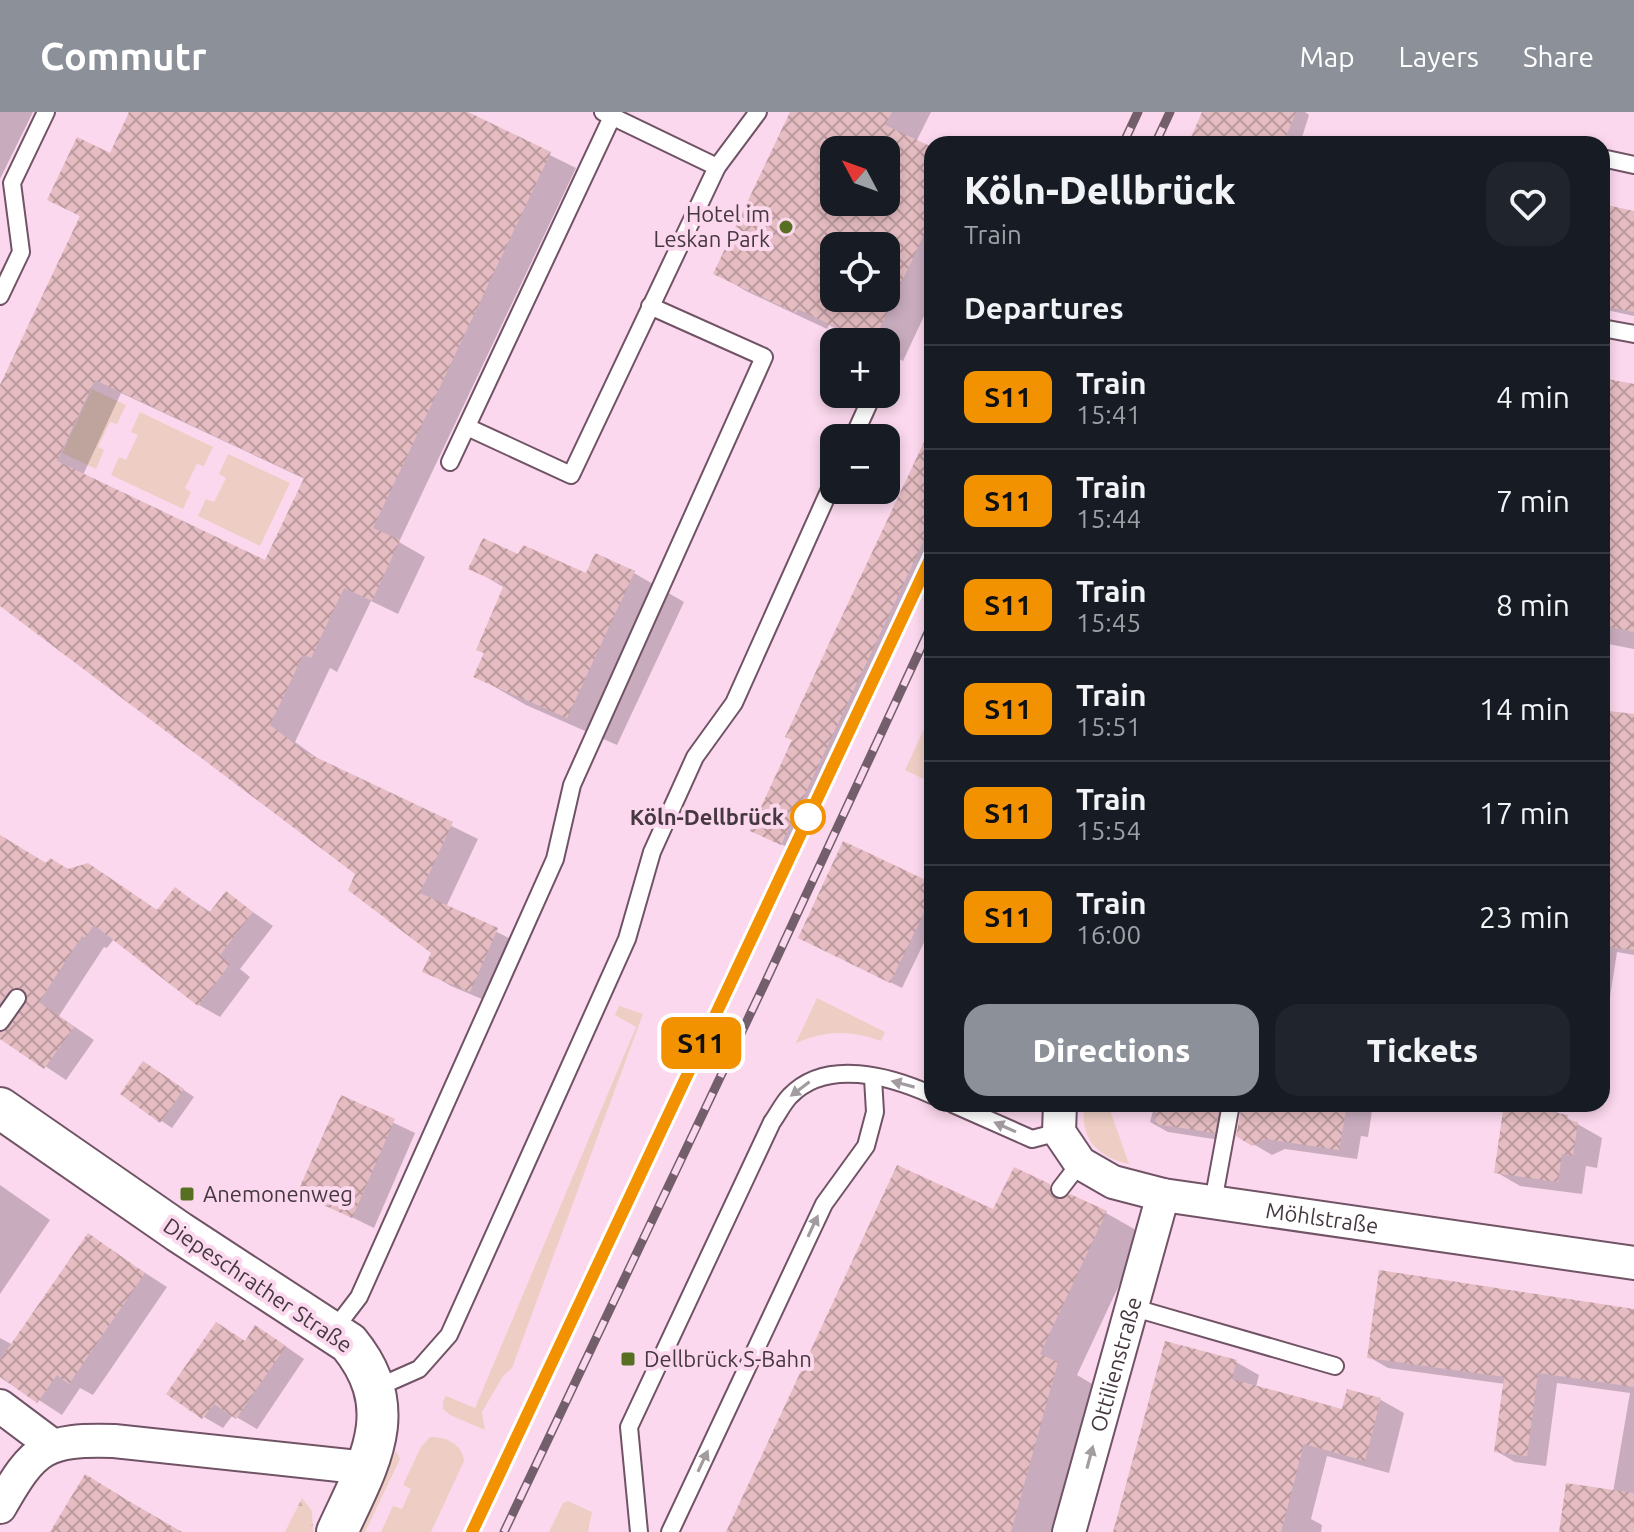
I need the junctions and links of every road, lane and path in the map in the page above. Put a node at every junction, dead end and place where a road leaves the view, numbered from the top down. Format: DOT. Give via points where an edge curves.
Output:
graph roads {
  1 [pos="46,112"];
  2 [pos="758,112"];
  3 [pos="607,114"];
  4 [pos="1610,160"];
  5 [pos="1634,165"];
  6 [pos="717,167"];
  7 [pos="0,296"];
  8 [pos="650,306"];
  9 [pos="1610,330"];
  10 [pos="1634,334"];
  11 [pos="467,427"];
  12 [pos="450,462"];
  13 [pos="823,504"];
  14 [pos="17,998"];
  15 [pos="0,1022"];
  16 [pos="873,1078"];
  17 [pos="924,1091"];
  18 [pos="0,1108"];
  19 [pos="971,1112"];
  20 [pos="1230,1112"];
  21 [pos="1059,1118"];
  22 [pos="1080,1163"];
  23 [pos="1060,1189"];
  24 [pos="1163,1195"];
  25 [pos="1213,1202"];
  26 [pos="1634,1263"];
  27 [pos="1131,1307"];
  28 [pos="332,1332"];
  29 [pos="1335,1366"];
  30 [pos="376,1388"];
  31 [pos="0,1406"];
  32 [pos="52,1445"];
  33 [pos="367,1468"];
  34 [pos="0,1507"];
  35 [pos="638,1527"];
  36 [pos="337,1532"];
  37 [pos="670,1532"];
  38 [pos="1069,1532"];
  1 -- 7 [label="lane" via="12,183 21,252"];
  2 -- 6 [label="lane"];
  3 -- 6 [label="lane"];
  3 -- 11 [label="lane"];
  4 -- 5 [label="lane"];
  6 -- 8 [label="lane"];
  8 -- 11 [label="lane" via="571,475"];
  8 -- 28 [label="lane" via="764,357 572,785 555,859 359,1297"];
  9 -- 10 [label="lane"];
  11 -- 12 [label="lane"];
  13 -- 30 [label="lane" via="734,703 695,757 670,812 652,852 627,939 449,1335 419,1369"];
  14 -- 15 [label="lane"];
  17 -- 16 [label="lane, one-way"];
  16 -- 35 [label="lane, one-way" via="844,1072 815,1078 790,1096 772,1122 629,1427"];
  37 -- 16 [label="lane, one-way" via="824,1204 866,1146 875,1112"];
  18 -- 28 [label="street, Diepeschrather Straße"];
  21 -- 19 [label="lane, one-way" via="1032,1139"];
  20 -- 25 [label="lane"];
  21 -- 22 [label="street, Möhlstraße"];
  22 -- 23 [label="lane"];
  22 -- 24 [label="street, Möhlstraße" via="1113,1182"];
  24 -- 25 [label="street, Möhlstraße"];
  24 -- 27 [label="street, Ottilienstraße"];
  25 -- 26 [label="street, Möhlstraße"];
  27 -- 29 [label="lane"];
  38 -- 27 [label="street, Ottilienstraße, one-way"];
  28 -- 30 [label="street, Diepeschrather Straße" via="366,1364"];
  30 -- 33 [label="street, Diepeschrather Straße" via="379,1422"];
  31 -- 32 [label="street"];
  32 -- 33 [label="street" via="114,1441"];
  32 -- 34 [label="street" via="19,1473"];
  33 -- 36 [label="street, Diepeschrather Straße"];
}
